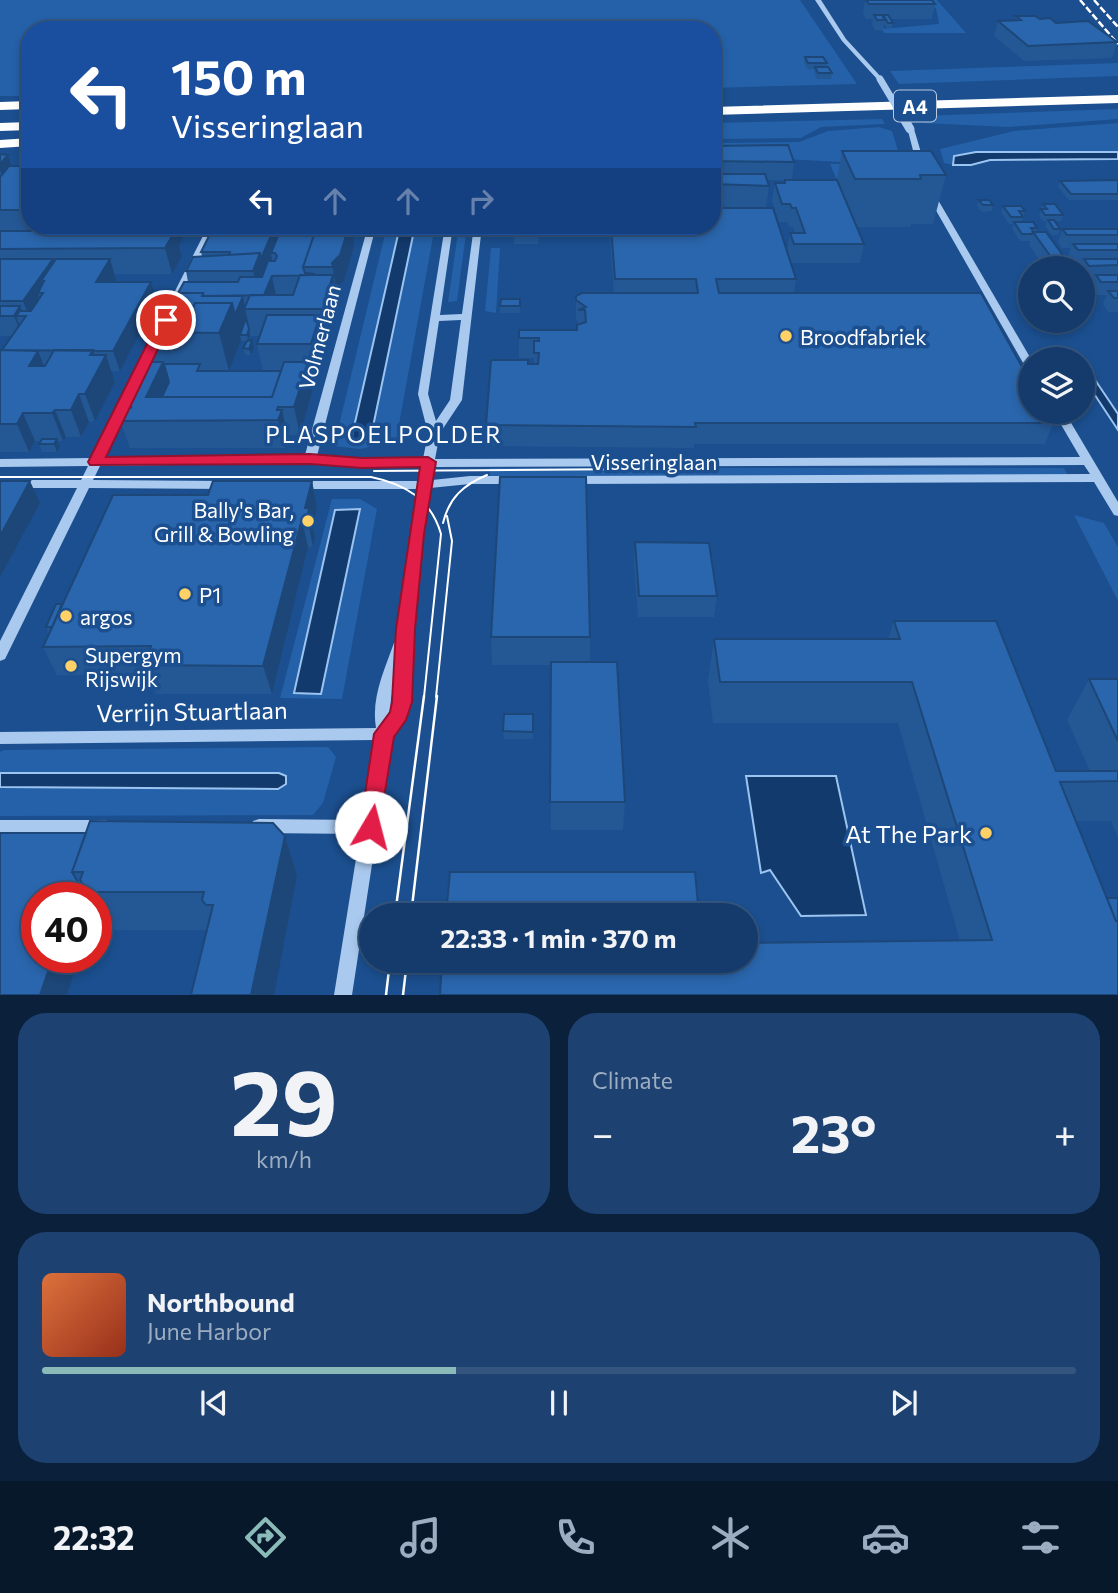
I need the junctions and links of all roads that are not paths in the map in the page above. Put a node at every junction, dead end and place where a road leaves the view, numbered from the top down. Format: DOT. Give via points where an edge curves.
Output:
graph roads {
  1 [pos="818,0"];
  2 [pos="1118,87"];
  3 [pos="721,99"];
  4 [pos="1118,99"];
  5 [pos="21,105"];
  6 [pos="0,106"];
  7 [pos="721,111"];
  8 [pos="21,114"];
  9 [pos="0,115"];
  10 [pos="21,126"];
  11 [pos="0,127"];
  12 [pos="21,143"];
  13 [pos="0,144"];
  14 [pos="923,171"];
  15 [pos="926,182"];
  16 [pos="208,235"];
  17 [pos="370,235"];
  18 [pos="448,235"];
  19 [pos="477,235"];
  20 [pos="169,313"];
  21 [pos="435,317"];
  22 [pos="467,317"];
  23 [pos="163,325"];
  24 [pos="1019,347"];
  25 [pos="1066,424"];
  26 [pos="434,433"];
  27 [pos="310,459"];
  28 [pos="1088,461"];
  29 [pos="96,462"];
  30 [pos="428,462"];
  31 [pos="0,463"];
  32 [pos="1098,478"];
  33 [pos="528,480"];
  34 [pos="555,480"];
  35 [pos="84,483"];
  36 [pos="0,484"];
  37 [pos="246,485"];
  38 [pos="286,485"];
  39 [pos="424,485"];
  40 [pos="1118,512"];
  41 [pos="0,655"];
  42 [pos="384,734"];
  43 [pos="0,738"];
  44 [pos="128,826"];
  45 [pos="0,827"];
  46 [pos="244,827"];
  47 [pos="371,827"];
  48 [pos="343,995"];
  1 -- 14 [label="street, bridge" via="844,40 880,79 910,129"];
  2 -- 3 [label="highway, A4"];
  4 -- 7 [label="highway, A4"];
  5 -- 6 [label="highway"];
  8 -- 9 [label="highway"];
  10 -- 11 [label="highway"];
  12 -- 13 [label="highway"];
  15 -- 24 [label="street"];
  16 -- 20 [label="street"];
  17 -- 27 [label="street, Volmerlaan"];
  18 -- 21 [label="street"];
  19 -- 22 [label="street"];
  21 -- 22 [label="street"];
  21 -- 26 [label="street" via="423,394"];
  22 -- 26 [label="street" via="456,400"];
  23 -- 29 [label="street"];
  25 -- 28 [label="street"];
  26 -- 30 [label="street"];
  27 -- 29 [label="street, Visseringlaan"];
  27 -- 30 [label="street, Visseringlaan"];
  28 -- 30 [label="street, Visseringlaan"];
  28 -- 32 [label="street"];
  29 -- 31 [label="street, Visseringlaan"];
  29 -- 35 [label="street"];
  30 -- 39 [label="street"];
  32 -- 34 [label="street, Visseringlaan"];
  32 -- 40 [label="street"];
  33 -- 39 [label="street"];
  35 -- 36 [label="street"];
  35 -- 37 [label="street"];
  35 -- 41 [label="street"];
  38 -- 39 [label="street"];
  39 -- 42 [label="street" via="405,629 402,702 400,714"];
  42 -- 43 [label="street, Verrijn Stuartlaan"];
  42 -- 47 [label="street"];
  44 -- 45 [label="street"];
  46 -- 47 [label="street"];
  47 -- 48 [label="street"];
}
